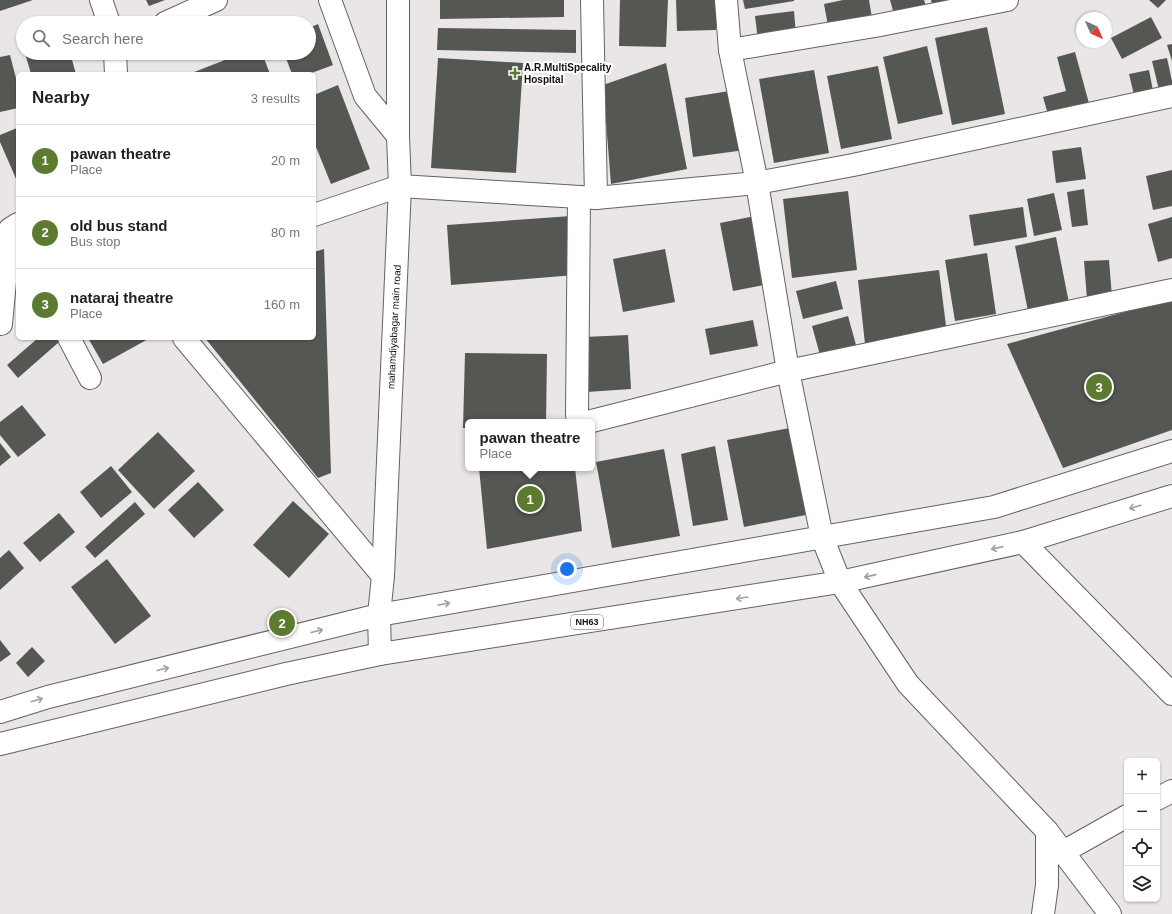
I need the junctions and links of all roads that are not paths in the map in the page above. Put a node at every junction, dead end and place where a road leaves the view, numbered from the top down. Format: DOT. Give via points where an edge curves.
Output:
graph roads {
  1 [pos="101,0"];
  2 [pos="216,0"];
  3 [pos="330,0"];
  4 [pos="398,0"];
  5 [pos="592,0"];
  6 [pos="726,0"];
  7 [pos="1006,0"];
  8 [pos="107,16"];
  9 [pos="181,16"];
  10 [pos="730,50"];
  11 [pos="115,60"];
  12 [pos="116,72"];
  13 [pos="1172,96"];
  14 [pos="398,136"];
  15 [pos="757,182"];
  16 [pos="400,186"];
  17 [pos="588,198"];
  18 [pos="316,214"];
  19 [pos="9,224"];
  20 [pos="1172,290"];
  21 [pos="6,322"];
  22 [pos="70,340"];
  23 [pos="186,340"];
  24 [pos="788,371"];
  25 [pos="90,378"];
  26 [pos="579,419"];
  27 [pos="595,420"];
  28 [pos="1172,451"];
  29 [pos="1172,496"];
  30 [pos="822,536"];
  31 [pos="1023,542"];
  32 [pos="383,576"];
  33 [pos="840,582"];
  34 [pos="379,615"];
  35 [pos="380,654"];
  36 [pos="1172,694"];
  37 [pos="0,712"];
  38 [pos="0,744"];
  39 [pos="1172,791"];
  40 [pos="1160,797"];
  41 [pos="1124,818"];
  42 [pos="1047,831"];
  43 [pos="1063,852"];
  44 [pos="1043,914"];
  45 [pos="1110,914"];
  1 -- 8 [label="main road"];
  2 -- 9 [label="main road"];
  3 -- 14 [label="main road" via="365,96"];
  4 -- 14 [label="main road, mahamdiyabagar main road"];
  5 -- 17 [label="main road"];
  6 -- 10 [label="main road"];
  7 -- 10 [label="main road" via="875,26"];
  10 -- 15 [label="main road"];
  11 -- 12 [label="main road"];
  13 -- 15 [label="main road" via="853,165"];
  14 -- 16 [label="main road, mahamdiyabagar main road"];
  15 -- 17 [label="main road"];
  15 -- 24 [label="main road"];
  16 -- 17 [label="main road"];
  16 -- 18 [label="main road"];
  16 -- 32 [label="main road, mahamdiyabagar main road"];
  17 -- 26 [label="main road" via="577,415"];
  19 -- 21 [label="main road"];
  20 -- 24 [label="main road"];
  22 -- 25 [label="main road"];
  23 -- 32 [label="main road"];
  24 -- 27 [label="main road"];
  24 -- 30 [label="main road"];
  28 -- 30 [label="main road" via="994,507"];
  29 -- 31 [label="main road, NH63, one-way"];
  30 -- 33 [label="main road"];
  34 -- 30 [label="main road, one-way"];
  31 -- 33 [label="main road, NH63, one-way"];
  31 -- 36 [label="main road"];
  32 -- 34 [label="main road, mahamdiyabagar main road"];
  33 -- 35 [label="main road, NH63, one-way"];
  33 -- 42 [label="main road" via="908,684"];
  34 -- 35 [label="main road, mahamdiyabagar main road"];
  37 -- 34 [label="main road, one-way" via="48,697"];
  35 -- 38 [label="main road, NH63" via="286,674"];
  39 -- 40 [label="main road"];
  41 -- 43 [label="main road"];
  42 -- 43 [label="main road"];
  42 -- 44 [label="main road" via="1047,885"];
  43 -- 45 [label="main road"];
}
